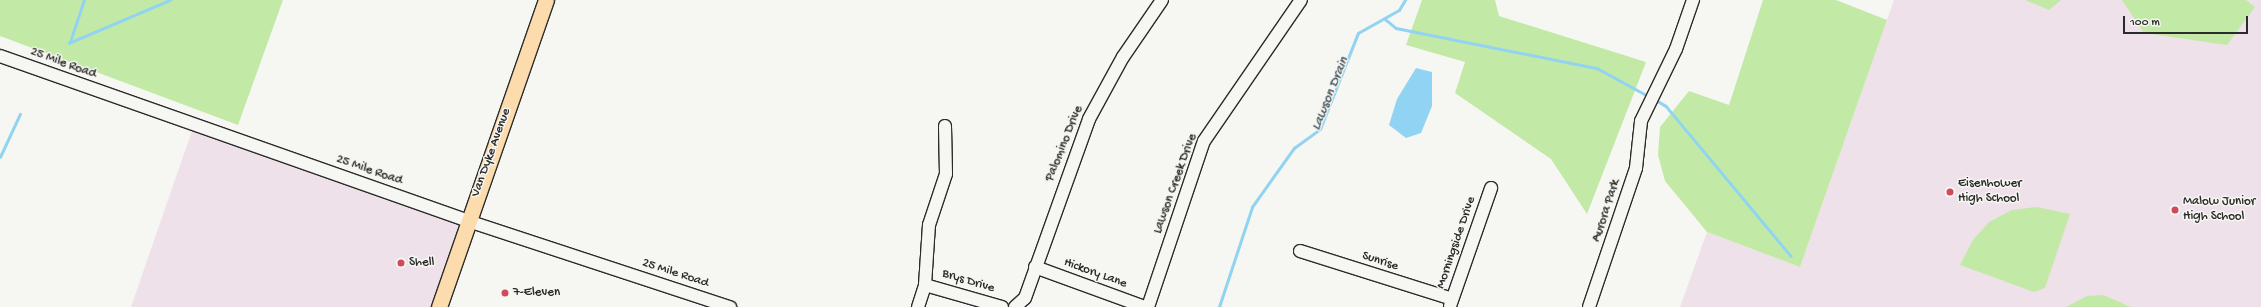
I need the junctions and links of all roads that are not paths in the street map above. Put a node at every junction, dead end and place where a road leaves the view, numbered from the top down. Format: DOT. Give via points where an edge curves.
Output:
graph roads {
  1 [pos="546,0"];
  2 [pos="1162,0"];
  3 [pos="1301,0"];
  4 [pos="1693,0"];
  5 [pos="0,56"];
  6 [pos="945,126"];
  7 [pos="1491,188"];
  8 [pos="468,221"];
  9 [pos="1300,251"];
  10 [pos="1035,267"];
  11 [pos="925,285"];
  12 [pos="1451,303"];
  13 [pos="439,307"];
  14 [pos="730,307"];
  15 [pos="918,307"];
  16 [pos="1002,307"];
  17 [pos="1015,307"];
  18 [pos="1146,307"];
  19 [pos="1589,307"];
  1 -- 8 [label="main road, Van Dyke Avenue"];
  2 -- 10 [label="street, Palomino Drive" via="1123,56 1089,119"];
  3 -- 18 [label="street, Lawson Creek Drive" via="1204,141"];
  4 -- 19 [label="street, Aurora Park" via="1676,49 1641,121 1636,168"];
  5 -- 8 [label="street, 25 Mile Road"];
  6 -- 11 [label="street" via="947,163 929,225"];
  7 -- 12 [label="street, Morningside Drive"];
  8 -- 13 [label="main road, Van Dyke Avenue"];
  8 -- 14 [label="street, 25 Mile Road"];
  9 -- 12 [label="street, Sunrise"];
  10 -- 17 [label="street, Palomino Drive" via="1024,298"];
  10 -- 18 [label="street, Hickory Lane"];
  11 -- 15 [label="street"];
  11 -- 16 [label="street, Brys Drive"];
}
